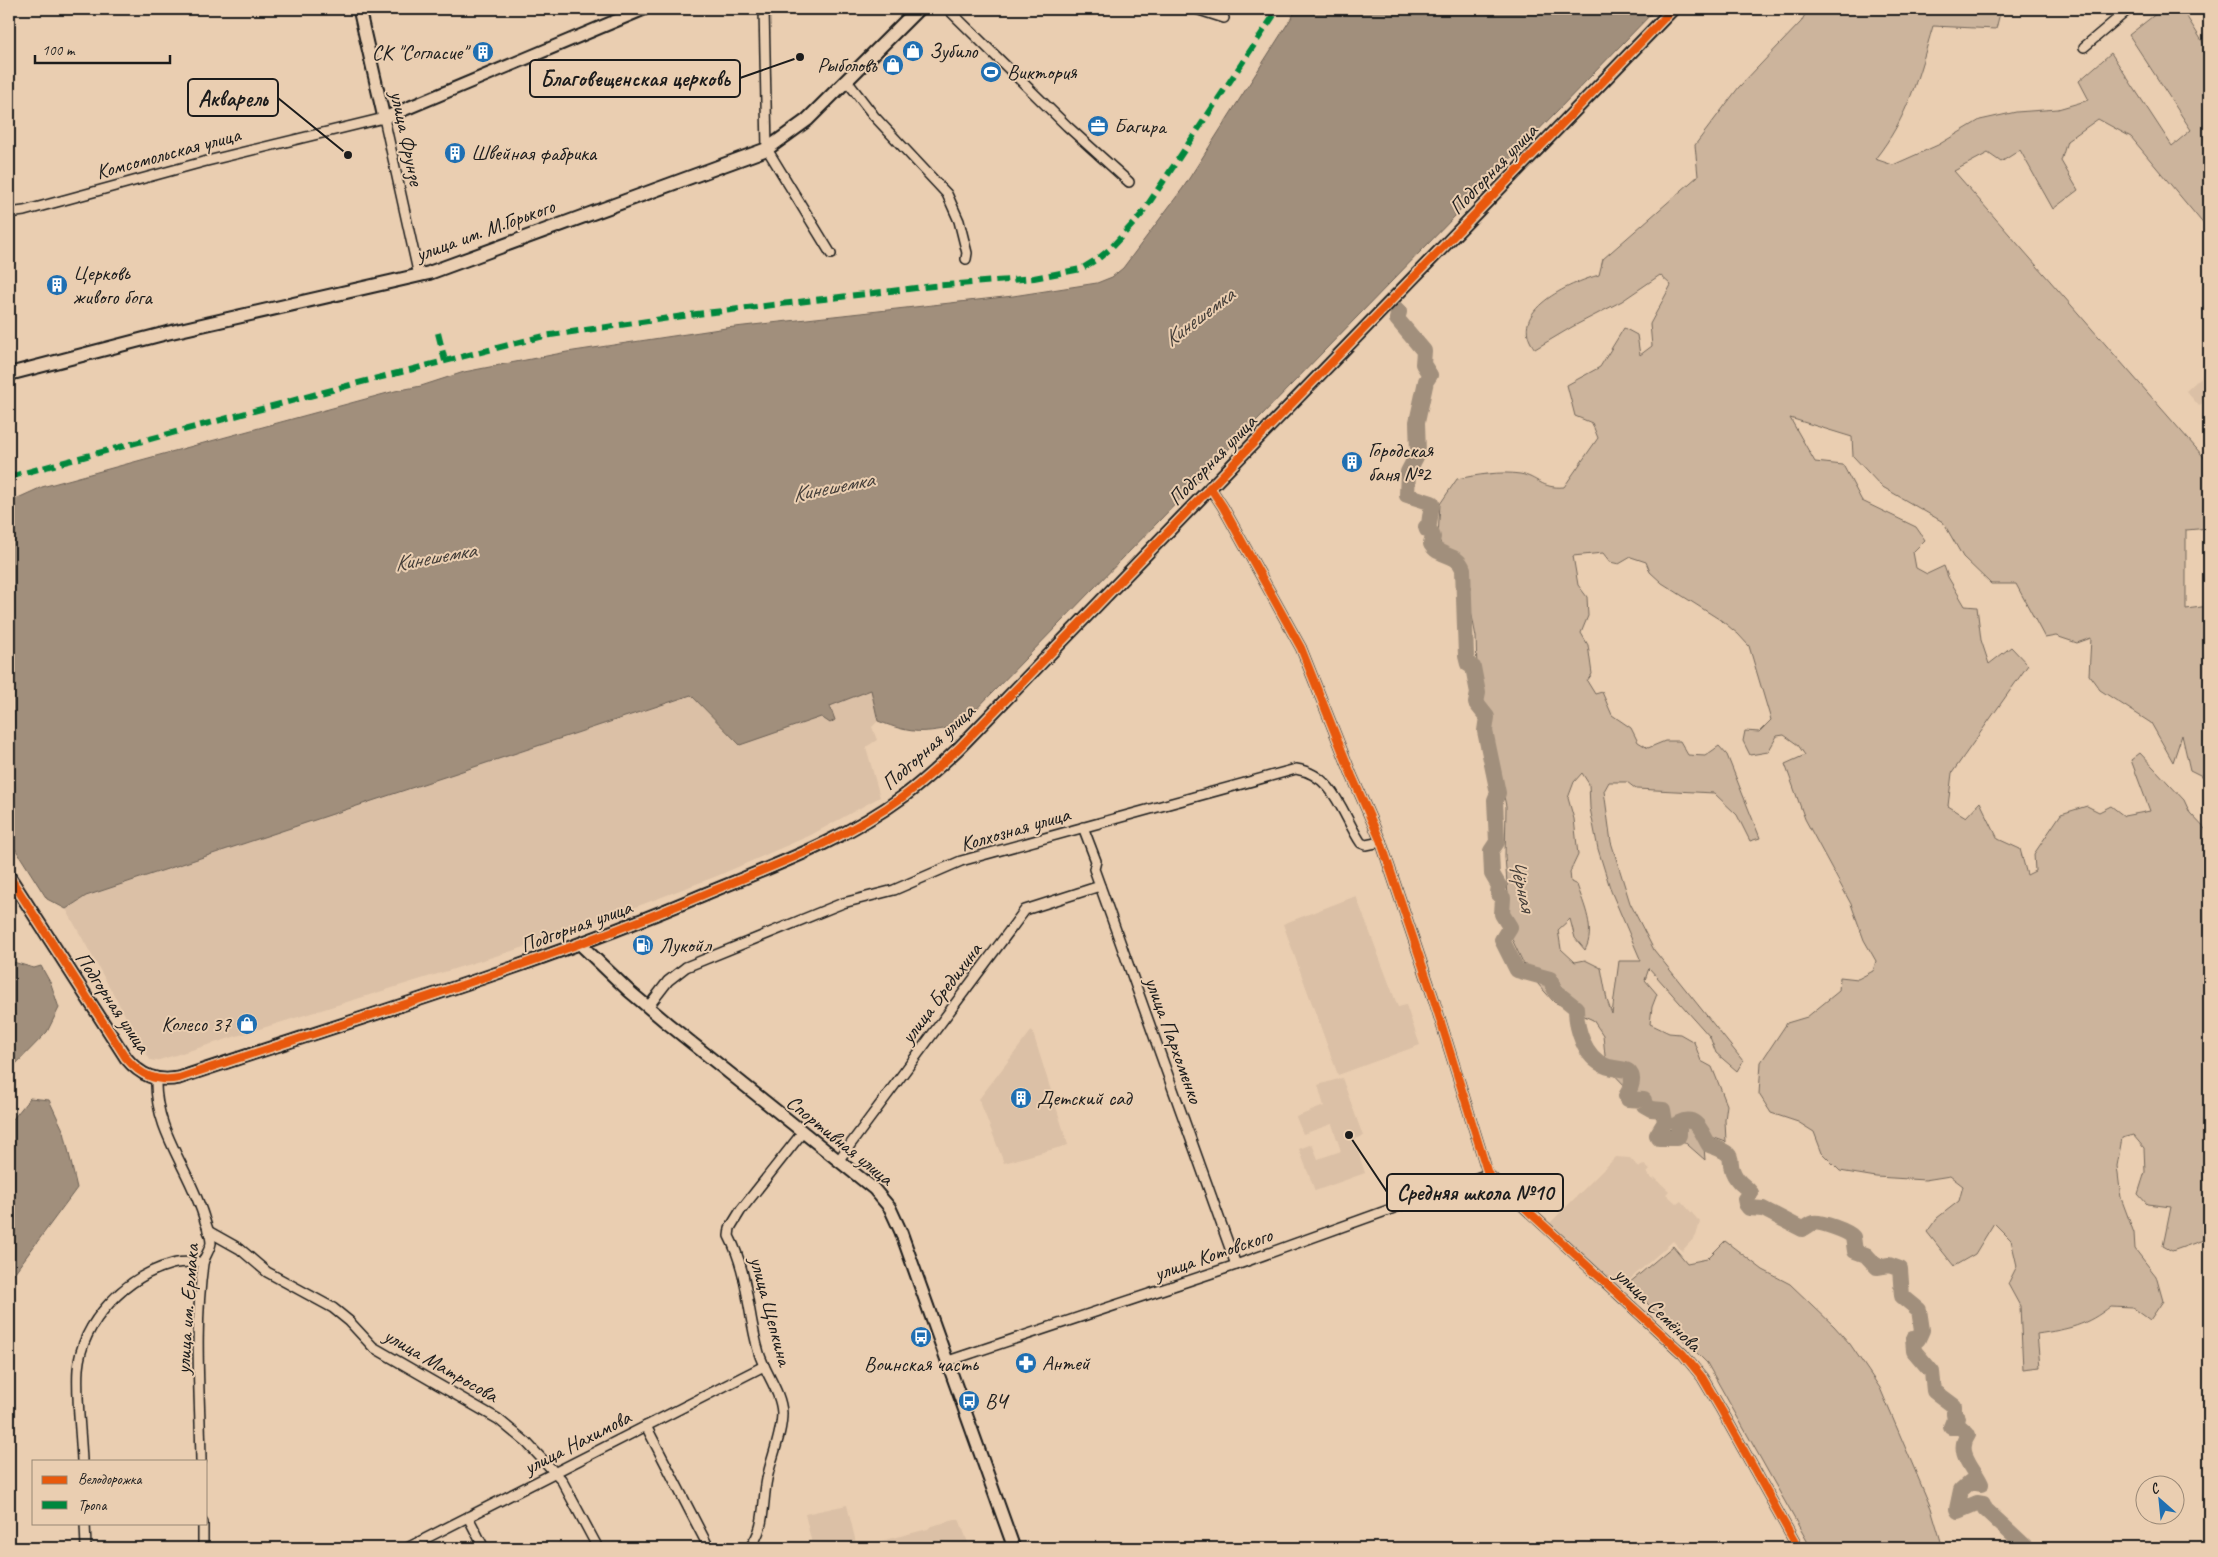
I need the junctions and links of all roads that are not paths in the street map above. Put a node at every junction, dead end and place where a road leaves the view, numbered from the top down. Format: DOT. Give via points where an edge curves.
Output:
graph roads {
  1 [pos="360,9"];
  2 [pos="644,9"];
  3 [pos="764,9"];
  4 [pos="918,9"];
  5 [pos="948,9"];
  6 [pos="1196,9"];
  7 [pos="1673,9"];
  8 [pos="2129,9"];
  9 [pos="1224,18"];
  10 [pos="2084,48"];
  11 [pos="847,81"];
  12 [pos="384,118"];
  13 [pos="767,149"];
  14 [pos="1129,182"];
  15 [pos="9,213"];
  16 [pos="831,254"];
  17 [pos="966,259"];
  18 [pos="419,276"];
  19 [pos="9,374"];
  20 [pos="1210,487"];
  21 [pos="1083,827"];
  22 [pos="1381,842"];
  23 [pos="9,876"];
  24 [pos="1100,886"];
  25 [pos="581,945"];
  26 [pos="648,1007"];
  27 [pos="156,1079"];
  28 [pos="802,1133"];
  29 [pos="838,1161"];
  30 [pos="1488,1174"];
  31 [pos="208,1231"];
  32 [pos="203,1262"];
  33 [pos="1236,1265"];
  34 [pos="948,1362"];
  35 [pos="764,1366"];
  36 [pos="646,1426"];
  37 [pos="82,1460"];
  38 [pos="201,1460"];
  39 [pos="555,1472"];
  40 [pos="468,1517"];
  41 [pos="84,1524"];
  42 [pos="203,1524"];
  43 [pos="86,1548"];
  44 [pos="203,1548"];
  45 [pos="406,1548"];
  46 [pos="484,1548"];
  47 [pos="598,1548"];
  48 [pos="708,1548"];
  49 [pos="749,1548"];
  50 [pos="1014,1548"];
  51 [pos="1798,1548"];
  1 -- 12 [label="street, улица Фрунзе"];
  2 -- 12 [label="street, Комсомольская улица"];
  3 -- 13 [label="street"];
  4 -- 11 [label="main road, улица им. М.Горького"];
  5 -- 14 [label="street"];
  6 -- 9 [label="street"];
  7 -- 20 [label="street, Подгорная улица"];
  8 -- 10 [label="street"];
  11 -- 13 [label="main road, улица им. М.Горького" via="807,120"];
  11 -- 17 [label="street" via="874,116 947,194 959,221"];
  12 -- 15 [label="street, Комсомольская улица"];
  12 -- 18 [label="street, улица Фрунзе"];
  13 -- 16 [label="street"];
  13 -- 18 [label="main road, улица им. М.Горького"];
  18 -- 19 [label="main road, улица им. М.Горького" via="167,333"];
  20 -- 22 [label="street" via="1301,648"];
  20 -- 25 [label="street, Подгорная улица" via="959,748 903,797 866,821 815,847"];
  21 -- 22 [label="street, Колхозная улица" via="1296,769 1324,781 1361,843"];
  21 -- 24 [label="street, улица Пархоменко" via="1096,861 1094,869"];
  21 -- 26 [label="street, Колхозная улица" via="961,861 901,887 844,903 724,950 686,967 668,981"];
  22 -- 30 [label="street"];
  23 -- 27 [label="street, Подгорная улица" via="126,1058 141,1073"];
  24 -- 29 [label="street, улица Бредихина" via="1025,910"];
  24 -- 33 [label="street, улица Пархоменко"];
  25 -- 26 [label="street, Спортивная улица"];
  25 -- 27 [label="street, Подгорная улица" via="180,1078"];
  26 -- 28 [label="street, Спортивная улица"];
  27 -- 31 [label="street, улица им. Ермака" via="159,1115 190,1180"];
  28 -- 29 [label="street, Спортивная улица"];
  28 -- 35 [label="street, улица Щепкина" via="730,1228 746,1282 755,1338"];
  29 -- 34 [label="street, Спортивная улица" via="874,1189 890,1208"];
  30 -- 33 [label="street, улица Котовского"];
  30 -- 51 [label="street, улица Семёнова" via="1683,1354 1702,1377"];
  31 -- 32 [label="street, улица им. Ермака" via="211,1242"];
  31 -- 39 [label="street, улица Матросова" via="240,1249 267,1272 333,1308 373,1347 498,1419"];
  32 -- 37 [label="street" via="175,1263 132,1283 85,1336 78,1369"];
  32 -- 38 [label="street, улица им. Ермака" via="198,1334"];
  33 -- 34 [label="street, улица Котовского"];
  34 -- 50 [label="street, Спортивная улица"];
  35 -- 36 [label="street, улица Нахимова"];
  35 -- 49 [label="street, улица Щепкина" via="782,1412 766,1481 760,1526"];
  36 -- 39 [label="street, улица Нахимова"];
  36 -- 48 [label="street"];
  39 -- 40 [label="street, улица Нахимова"];
  39 -- 47 [label="street, улица Матросова"];
  40 -- 45 [label="street, улица Нахимова"];
  40 -- 46 [label="street"];
  41 -- 43 [label="street"];
  42 -- 44 [label="street"];
}
